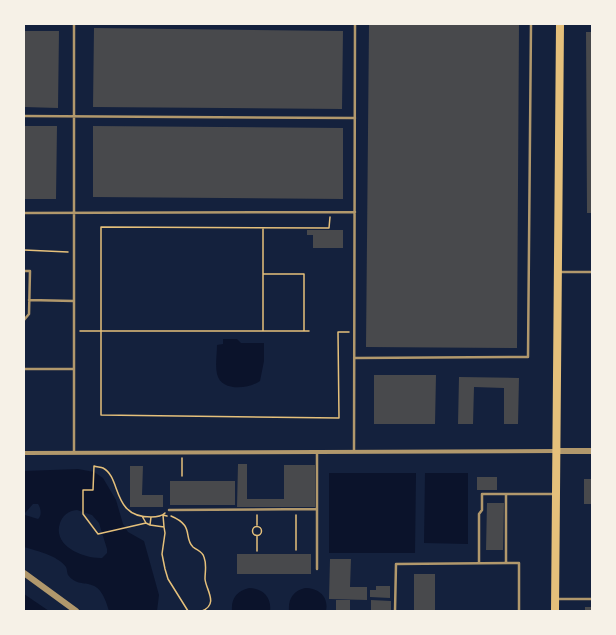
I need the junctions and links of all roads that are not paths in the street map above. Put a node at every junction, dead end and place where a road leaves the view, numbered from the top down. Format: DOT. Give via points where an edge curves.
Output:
graph roads {
  1 [pos="74,24"];
  2 [pos="355,24"];
  3 [pos="531,24"];
  4 [pos="560,24"];
  5 [pos="24,116"];
  6 [pos="74,116"];
  7 [pos="356,118"];
  8 [pos="355,212"];
  9 [pos="24,213"];
  10 [pos="74,214"];
  11 [pos="24,271"];
  12 [pos="558,272"];
  13 [pos="592,272"];
  14 [pos="29,300"];
  15 [pos="74,301"];
  16 [pos="24,320"];
  17 [pos="355,358"];
  18 [pos="24,369"];
  19 [pos="74,369"];
  20 [pos="557,450"];
  21 [pos="317,451"];
  22 [pos="354,451"];
  23 [pos="592,451"];
  24 [pos="74,452"];
  25 [pos="24,453"];
  26 [pos="506,494"];
  27 [pos="556,494"];
  28 [pos="317,509"];
  29 [pos="169,510"];
  30 [pos="478,563"];
  31 [pos="506,563"];
  32 [pos="317,569"];
  33 [pos="24,573"];
  34 [pos="555,599"];
  35 [pos="592,600"];
  36 [pos="76,611"];
  37 [pos="395,611"];
  38 [pos="519,611"];
  39 [pos="555,611"];
  1 -- 6 [label="lane"];
  2 -- 7 [label="lane"];
  3 -- 17 [label="lane" via="528,357"];
  4 -- 12 [label="main road"];
  5 -- 6 [label="lane"];
  6 -- 7 [label="lane"];
  6 -- 10 [label="lane"];
  7 -- 8 [label="lane"];
  8 -- 10 [label="lane"];
  8 -- 17 [label="lane"];
  9 -- 10 [label="lane"];
  10 -- 15 [label="lane"];
  11 -- 14 [label="lane" via="30,271"];
  12 -- 13 [label="lane"];
  12 -- 20 [label="main road"];
  14 -- 15 [label="lane"];
  14 -- 16 [label="lane" via="29,314"];
  15 -- 19 [label="lane"];
  17 -- 22 [label="lane"];
  18 -- 19 [label="lane"];
  19 -- 24 [label="lane"];
  20 -- 22 [label="street"];
  20 -- 23 [label="street"];
  20 -- 27 [label="main road"];
  21 -- 22 [label="street"];
  21 -- 24 [label="street"];
  21 -- 28 [label="lane"];
  24 -- 25 [label="street"];
  26 -- 27 [label="lane"];
  26 -- 30 [label="lane" via="482,494"];
  26 -- 31 [label="lane"];
  27 -- 34 [label="main road"];
  28 -- 29 [label="lane"];
  28 -- 32 [label="lane"];
  30 -- 31 [label="lane"];
  30 -- 37 [label="lane" via="396,564"];
  31 -- 38 [label="lane" via="519,563"];
  33 -- 36 [label="street"];
  34 -- 35 [label="lane"];
  34 -- 39 [label="main road"];
}
